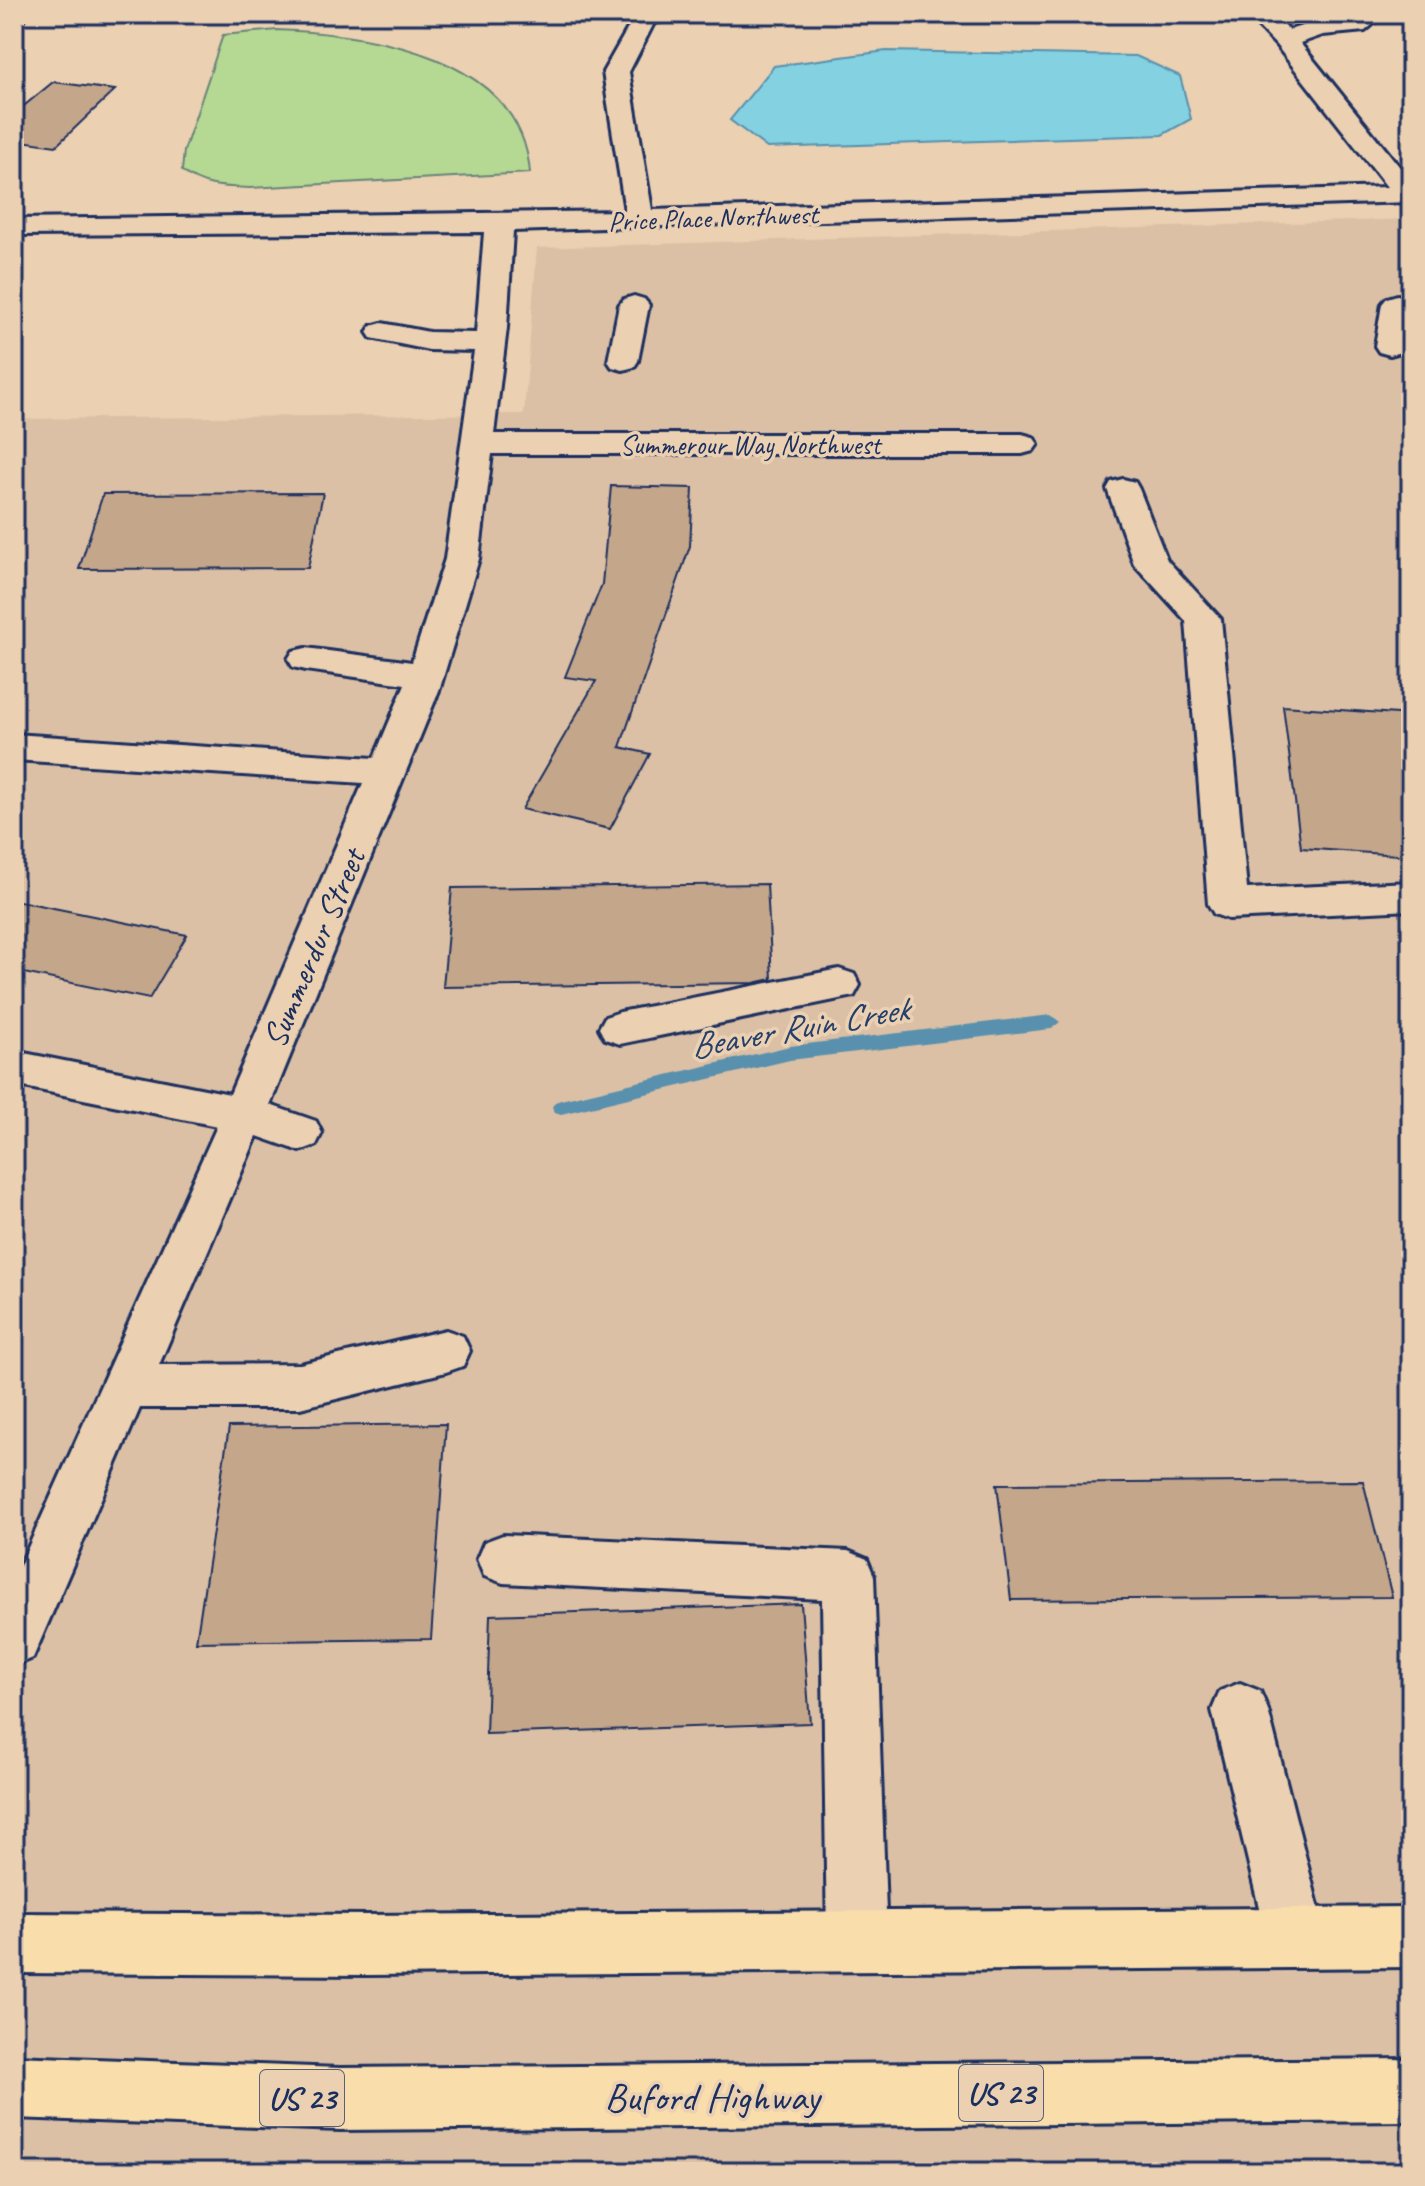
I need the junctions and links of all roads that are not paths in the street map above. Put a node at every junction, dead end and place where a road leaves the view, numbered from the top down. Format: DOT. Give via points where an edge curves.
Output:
graph roads {
  1 [pos="664,14"];
  2 [pos="1258,14"];
  3 [pos="1373,14"];
  4 [pos="1285,40"];
  5 [pos="1409,194"];
  6 [pos="640,219"];
  7 [pos="499,223"];
  8 [pos="14,227"];
  9 [pos="634,305"];
  10 [pos="1404,306"];
  11 [pos="382,332"];
  12 [pos="490,342"];
  13 [pos="1390,346"];
  14 [pos="623,361"];
  15 [pos="477,444"];
  16 [pos="1022,444"];
  17 [pos="1123,489"];
  18 [pos="306,659"];
  19 [pos="426,675"];
  20 [pos="14,747"];
  21 [pos="387,772"];
  22 [pos="1411,896"];
  23 [pos="839,985"];
  24 [pos="620,1028"];
  25 [pos="14,1068"];
  26 [pos="244,1114"];
  27 [pos="300,1133"];
  28 [pos="446,1351"];
  29 [pos="125,1387"];
  30 [pos="503,1559"];
  31 [pos="14,1640"];
  32 [pos="1240,1710"];
  33 [pos="1296,1937"];
  34 [pos="1411,1937"];
  35 [pos="857,1941"];
  36 [pos="14,1943"];
  37 [pos="14,2087"];
  38 [pos="1411,2090"];
  1 -- 6 [label="street" via="645,18 616,72"];
  2 -- 4 [label="street"];
  3 -- 4 [label="street" via="1356,26 1320,28"];
  4 -- 5 [label="street"];
  5 -- 6 [label="street, Price Place Northwest"];
  6 -- 7 [label="street, Price Place Northwest"];
  7 -- 8 [label="street, Price Place Northwest"];
  7 -- 12 [label="street, Summerdur Street"];
  9 -- 14 [label="street"];
  10 -- 13 [label="street"];
  11 -- 12 [label="street" via="429,341"];
  12 -- 15 [label="street, Summerdur Street"];
  15 -- 16 [label="street, Summerour Way Northwest"];
  15 -- 19 [label="street, Summerdur Street" via="462,559"];
  17 -- 22 [label="street" via="1151,564 1203,619 1228,904"];
  18 -- 19 [label="street"];
  19 -- 21 [label="street, Summerdur Street"];
  20 -- 21 [label="street"];
  21 -- 26 [label="street, Summerdur Street"];
  23 -- 24 [label="street"];
  25 -- 26 [label="street"];
  26 -- 27 [label="street"];
  26 -- 29 [label="street, Summerdur Street"];
  28 -- 29 [label="street" via="300,1386"];
  29 -- 31 [label="street, Summerdur Street"];
  30 -- 35 [label="street" via="848,1576"];
  32 -- 33 [label="street"];
  33 -- 34 [label="main road"];
  33 -- 35 [label="main road"];
  35 -- 36 [label="main road"];
  37 -- 38 [label="main road, Buford Highway / US 23" via="340,2099"];
}
